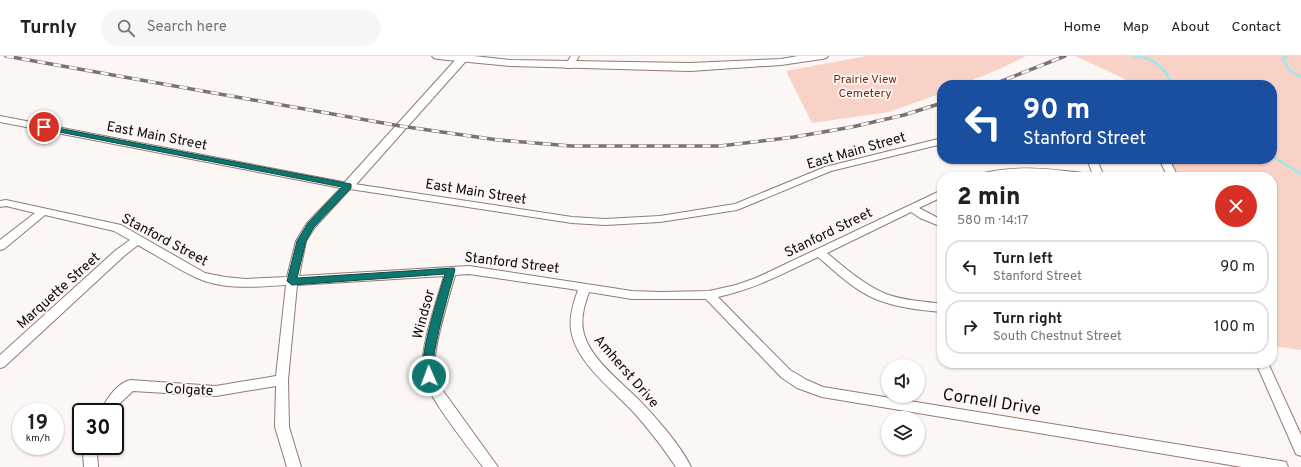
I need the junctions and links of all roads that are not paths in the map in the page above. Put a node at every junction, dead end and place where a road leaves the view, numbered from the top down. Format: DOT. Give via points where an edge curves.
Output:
graph roads {
  1 [pos="438,56"];
  2 [pos="822,56"];
  3 [pos="463,57"];
  4 [pos="572,61"];
  5 [pos="0,118"];
  6 [pos="937,142"];
  7 [pos="1000,172"];
  8 [pos="1042,172"];
  9 [pos="348,186"];
  10 [pos="937,196"];
  11 [pos="0,204"];
  12 [pos="912,208"];
  13 [pos="44,211"];
  14 [pos="937,222"];
  15 [pos="137,240"];
  16 [pos="0,246"];
  17 [pos="820,253"];
  18 [pos="451,270"];
  19 [pos="292,281"];
  20 [pos="585,288"];
  21 [pos="709,295"];
  22 [pos="937,307"];
  23 [pos="0,363"];
  24 [pos="1264,368"];
  25 [pos="282,380"];
  26 [pos="111,403"];
  27 [pos="1301,450"];
  28 [pos="90,455"];
  29 [pos="91,467"];
  30 [pos="294,467"];
  31 [pos="491,467"];
  32 [pos="684,467"];
  33 [pos="1281,467"];
  1 -- 3 [label="main road"];
  2 -- 4 [label="main road" via="781,62 690,67"];
  3 -- 4 [label="main road"];
  3 -- 9 [label="street"];
  5 -- 9 [label="street, East Main Street"];
  6 -- 9 [label="street, East Main Street" via="828,169 737,207 660,220 572,220"];
  7 -- 8 [label="street"];
  9 -- 19 [label="street" via="307,230 301,241"];
  10 -- 12 [label="street, Stanford Street"];
  11 -- 13 [label="street, Stanford Street"];
  12 -- 14 [label="street"];
  12 -- 17 [label="street, Stanford Street"];
  13 -- 15 [label="street, Stanford Street" via="117,228"];
  13 -- 16 [label="street"];
  15 -- 19 [label="street, Stanford Street" via="202,276 246,283"];
  15 -- 23 [label="street, Marquette Street"];
  17 -- 21 [label="street, Stanford Street" via="760,281"];
  17 -- 22 [label="street" via="876,295 900,302"];
  18 -- 19 [label="street, Stanford Street"];
  18 -- 20 [label="street, Stanford Street" via="490,272"];
  18 -- 31 [label="street, Windsor" via="430,348 429,376 436,391"];
  19 -- 25 [label="street"];
  20 -- 21 [label="street, Stanford Street" via="632,295"];
  20 -- 32 [label="street, Amherst Drive" via="578,306 576,322 578,337 584,348 664,438"];
  21 -- 33 [label="street, Cornell Drive" via="786,374 822,392"];
  24 -- 27 [label="street"];
  25 -- 26 [label="street, Colgate" via="216,391 130,385"];
  25 -- 30 [label="street" via="282,427"];
  28 -- 29 [label="street"];
}
